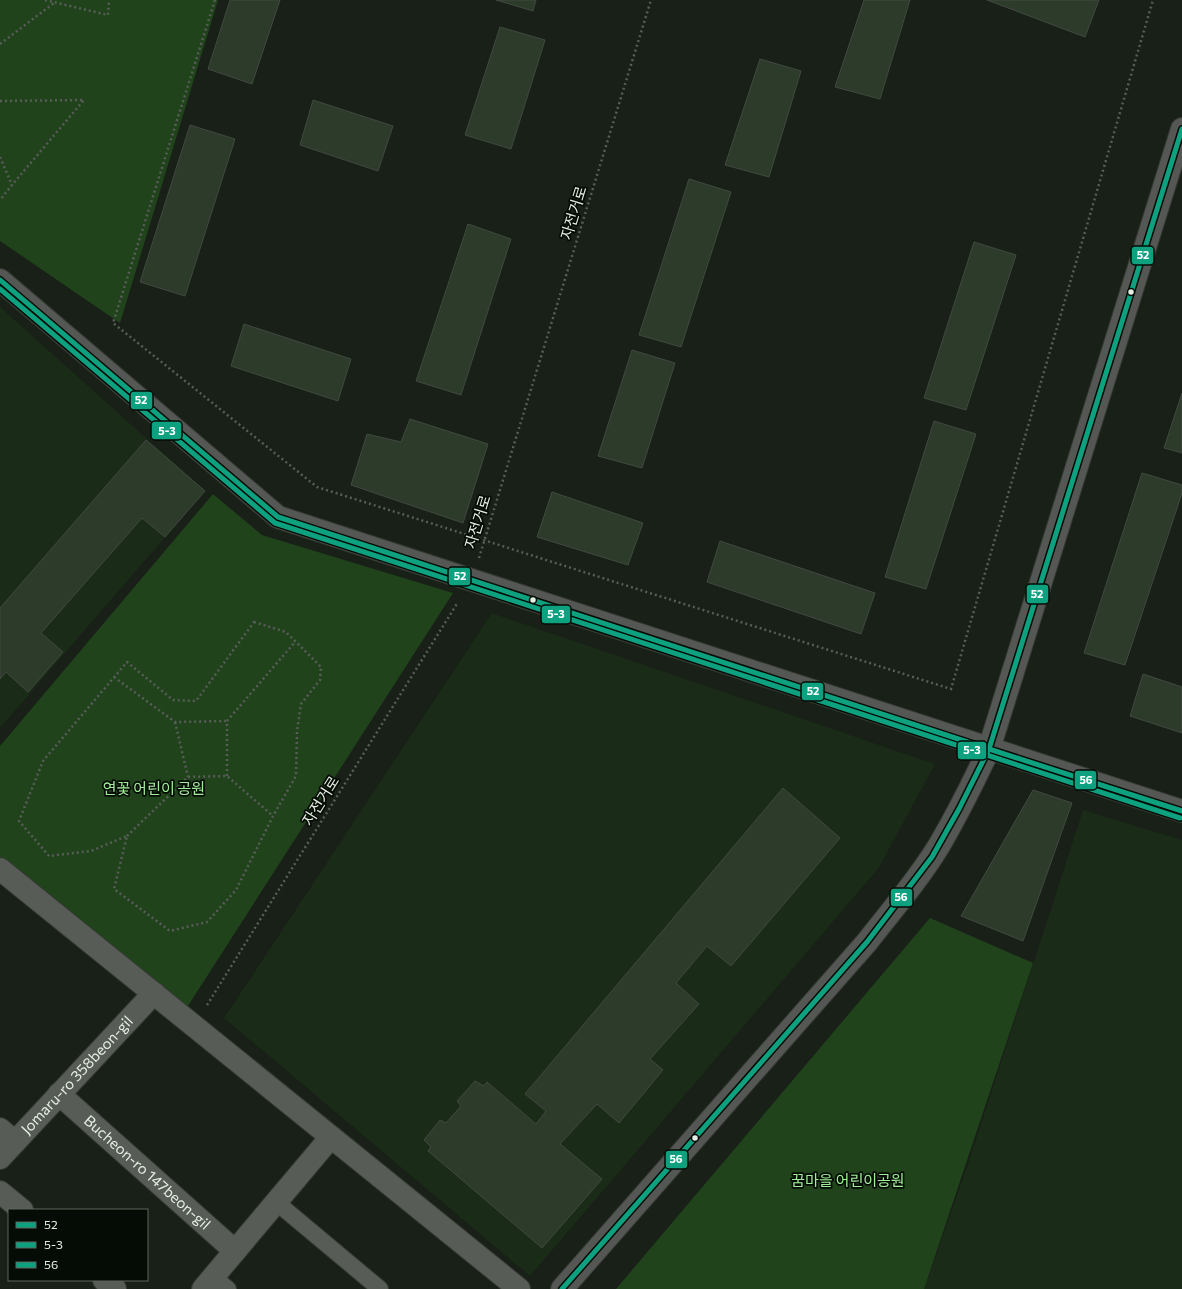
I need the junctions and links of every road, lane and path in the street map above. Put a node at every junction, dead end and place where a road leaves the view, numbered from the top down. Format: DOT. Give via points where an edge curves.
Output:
graph roads {
  1 [pos="45,0"];
  2 [pos="109,0"];
  3 [pos="215,0"];
  4 [pos="651,0"];
  5 [pos="1153,0"];
  6 [pos="54,3"];
  7 [pos="0,44"];
  8 [pos="0,101"];
  9 [pos="1182,129"];
  10 [pos="0,157"];
  11 [pos="12,185"];
  12 [pos="0,200"];
  13 [pos="0,280"];
  14 [pos="484,540"];
  15 [pos="472,580"];
  16 [pos="295,642"];
  17 [pos="114,677"];
  18 [pos="227,721"];
  19 [pos="175,722"];
  20 [pos="989,749"];
  21 [pos="227,776"];
  22 [pos="188,777"];
  23 [pos="1182,811"];
  24 [pos="273,816"];
  25 [pos="127,836"];
  26 [pos="0,869"];
  27 [pos="154,993"];
  28 [pos="194,1026"];
  29 [pos="59,1094"];
  30 [pos="7,1136"];
  31 [pos="331,1137"];
  32 [pos="0,1158"];
  33 [pos="0,1192"];
  34 [pos="276,1202"];
  35 [pos="21,1209"];
  36 [pos="235,1251"];
  37 [pos="105,1281"];
  38 [pos="214,1285"];
  39 [pos="115,1289"];
  40 [pos="380,1289"];
  41 [pos="519,1289"];
  42 [pos="562,1289"];
  1 -- 6 [label="path"];
  2 -- 6 [label="path" via="108,15"];
  3 -- 14 [label="path" via="113,323 317,487"];
  4 -- 14 [label="path, 자전거로"];
  5 -- 14 [label="path" via="951,689"];
  6 -- 7 [label="path"];
  8 -- 11 [label="path" via="84,100"];
  9 -- 20 [label="street"];
  10 -- 11 [label="path"];
  11 -- 12 [label="path"];
  13 -- 15 [label="street" via="278,517"];
  14 -- 15 [label="path, 자전거로"];
  15 -- 20 [label="street"];
  15 -- 28 [label="path, 자전거로"];
  16 -- 17 [label="path" via="286,632 254,622 196,701 173,700 127,662"];
  16 -- 18 [label="path"];
  16 -- 24 [label="path" via="321,668 320,680 301,704 297,731 296,776"];
  17 -- 19 [label="path"];
  17 -- 25 [label="path" via="43,761 19,821 48,856 91,851"];
  18 -- 19 [label="path"];
  18 -- 21 [label="path"];
  19 -- 22 [label="path"];
  20 -- 23 [label="street"];
  20 -- 42 [label="street" via="967,796 939,845 908,891 867,942"];
  21 -- 22 [label="path"];
  21 -- 24 [label="path"];
  22 -- 25 [label="path"];
  24 -- 25 [label="path" via="236,890 207,922 170,931 114,889"];
  26 -- 27 [label="street"];
  27 -- 28 [label="street"];
  27 -- 29 [label="street, Jomaru-ro 358beon-gil"];
  28 -- 31 [label="street"];
  29 -- 30 [label="street, Jomaru-ro 358beon-gil"];
  29 -- 36 [label="street, Bucheon-ro 147beon-gil"];
  30 -- 32 [label="street, Jomaru-ro 358beon-gil"];
  31 -- 34 [label="street"];
  31 -- 41 [label="street"];
  33 -- 35 [label="street"];
  34 -- 36 [label="street"];
  34 -- 40 [label="lane"];
  36 -- 38 [label="street"];
  37 -- 39 [label="street"];
}
